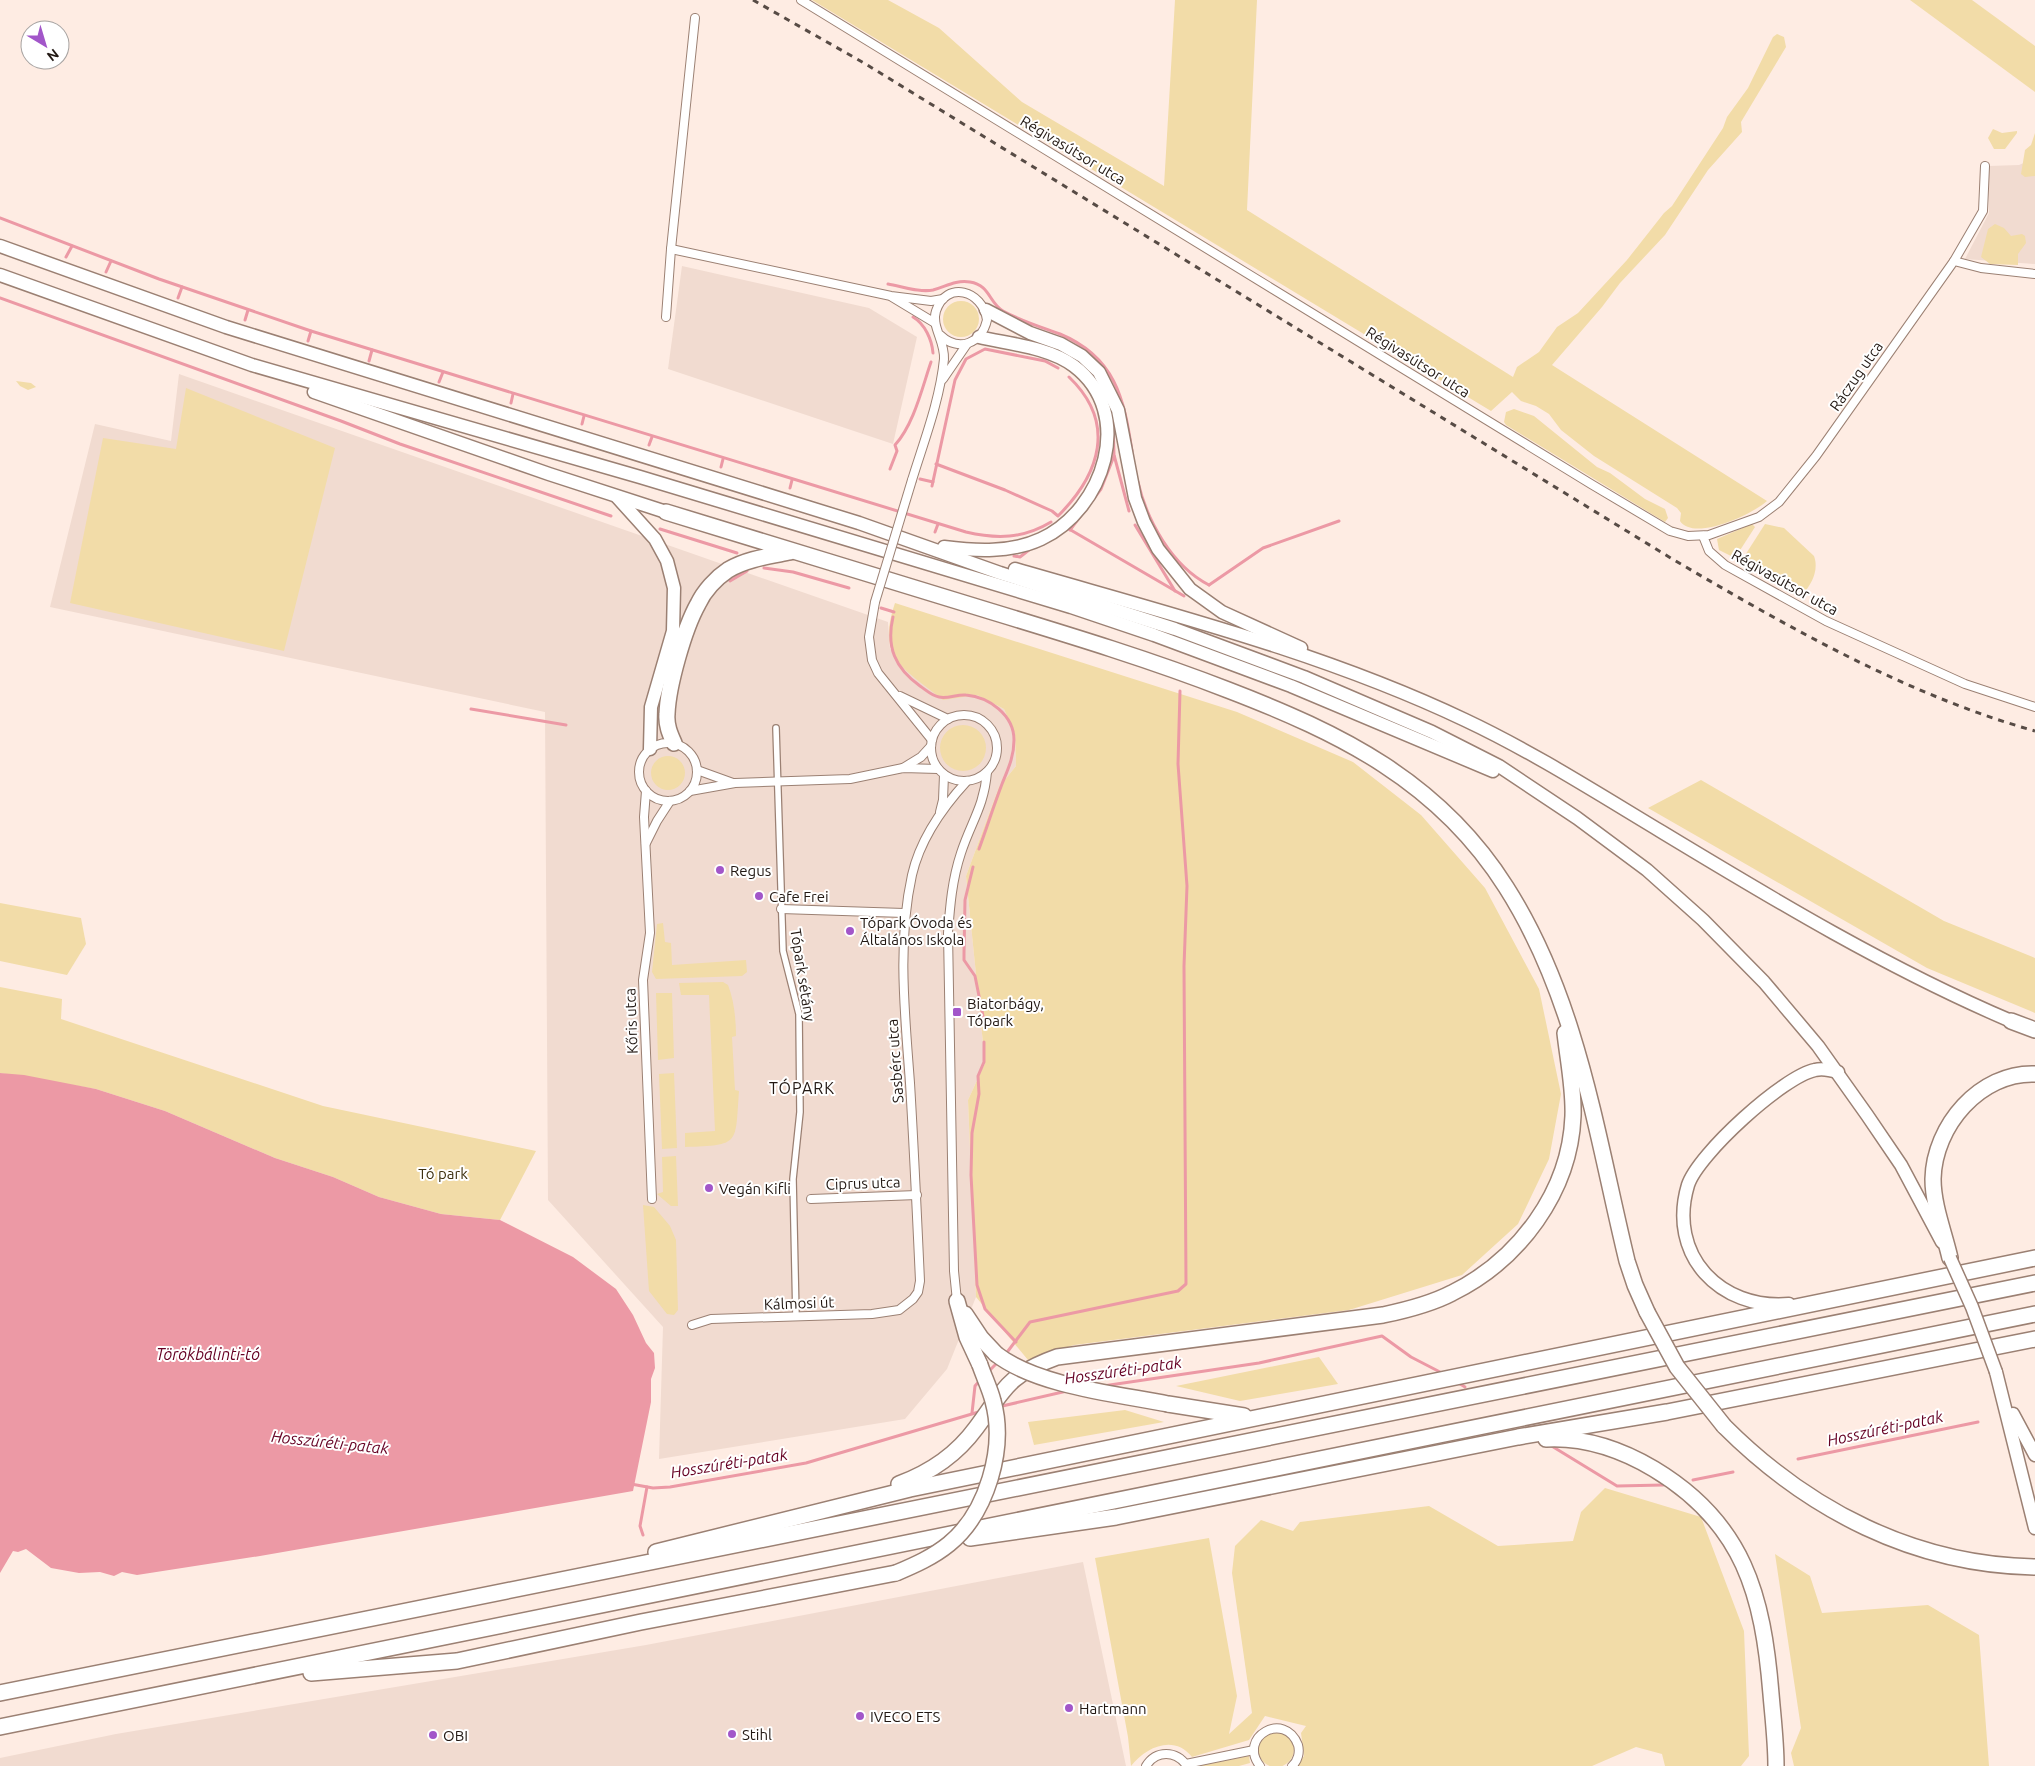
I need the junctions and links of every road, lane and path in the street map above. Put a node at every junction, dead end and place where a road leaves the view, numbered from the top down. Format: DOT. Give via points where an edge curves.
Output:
graph roads {
  1 [pos="801,0"];
  2 [pos="695,18"];
  3 [pos="1985,166"];
  4 [pos="0,246"];
  5 [pos="671,249"];
  6 [pos="1954,261"];
  7 [pos="2035,274"];
  8 [pos="0,275"];
  9 [pos="891,296"];
  10 [pos="943,299"];
  11 [pos="986,310"];
  12 [pos="666,317"];
  13 [pos="935,323"];
  14 [pos="940,335"];
  15 [pos="980,337"];
  16 [pos="967,344"];
  17 [pos="252,365"];
  18 [pos="942,380"];
  19 [pos="617,497"];
  20 [pos="666,512"];
  21 [pos="1703,536"];
  22 [pos="922,545"];
  23 [pos="794,551"];
  24 [pos="949,554"];
  25 [pos="1317,660"];
  26 [pos="896,694"];
  27 [pos="2035,707"];
  28 [pos="948,719"];
  29 [pos="776,728"];
  30 [pos="674,743"];
  31 [pos="932,743"];
  32 [pos="650,749"];
  33 [pos="903,768"];
  34 [pos="697,770"];
  35 [pos="941,772"];
  36 [pos="987,772"];
  37 [pos="967,781"];
  38 [pos="779,782"];
  39 [pos="735,783"];
  40 [pos="1527,786"];
  41 [pos="646,791"];
  42 [pos="690,791"];
  43 [pos="670,801"];
  44 [pos="938,817"];
  45 [pos="646,843"];
  46 [pos="781,909"];
  47 [pos="904,913"];
  48 [pos="1560,997"];
  49 [pos="2011,1021"];
  50 [pos="2035,1030"];
  51 [pos="1838,1072"];
  52 [pos="2035,1074"];
  53 [pos="917,1195"];
  54 [pos="652,1198"];
  55 [pos="810,1199"];
  56 [pos="1950,1258"];
  57 [pos="2035,1258"];
  58 [pos="2035,1283"];
  59 [pos="1826,1300"];
  60 [pos="957,1301"];
  61 [pos="907,1306"];
  62 [pos="2035,1314"];
  63 [pos="796,1316"];
  64 [pos="692,1325"];
  65 [pos="2035,1339"];
  66 [pos="1996,1372"];
  67 [pos="1258,1417"];
  68 [pos="1487,1443"];
  69 [pos="2035,1455"];
  70 [pos="852,1502"];
  71 [pos="2035,1528"];
  72 [pos="894,1545"];
  73 [pos="2035,1567"];
  74 [pos="561,1580"];
  75 [pos="237,1680"];
  76 [pos="0,1693"];
  77 [pos="0,1727"];
  78 [pos="1254,1750"];
  79 [pos="1186,1765"];
  80 [pos="1146,1766"];
  81 [pos="1258,1766"];
  82 [pos="1292,1766"];
  83 [pos="1776,1766"];
  1 -- 21 [label="street, Régivasútsor utca" via="1625,505 1676,533"];
  2 -- 5 [label="street"];
  3 -- 6 [label="street, Ráczug utca" via="1983,211"];
  4 -- 22 [label="highway" via="226,327 832,514"];
  5 -- 9 [label="street"];
  5 -- 12 [label="street"];
  6 -- 7 [label="street" via="1981,268"];
  6 -- 21 [label="street, Ráczug utca" via="1834,432 1779,502 1759,517"];
  8 -- 17 [label="highway"];
  9 -- 10 [label="street"];
  9 -- 13 [label="street"];
  10 -- 11 [label="street" via="956,292 971,294"];
  10 -- 13 [label="street" via="936,310"];
  11 -- 15 [label="street" via="987,320"];
  11 -- 25 [label="highway" via="1030,333 1061,344 1082,356 1099,372 1118,410 1129,474 1144,522 1158,549 1190,589 1222,612 1298,646"];
  13 -- 14 [label="street"];
  14 -- 16 [label="street" via="953,344"];
  14 -- 18 [label="street" via="944,355"];
  15 -- 16 [label="street"];
  15 -- 22 [label="highway" via="1041,352 1074,366 1099,398 1107,421 1108,451 1102,470 1074,515 1041,539 1013,548 977,551"];
  16 -- 18 [label="street"];
  17 -- 19 [label="highway" via="282,381"];
  17 -- 40 [label="highway" via="640,477 1099,616 1283,682"];
  18 -- 26 [label="street, bridge" via="875,602 869,637 872,660 878,673"];
  19 -- 20 [label="highway"];
  19 -- 32 [label="highway" via="655,539 667,561 674,588 673,631 651,708"];
  20 -- 23 [label="highway"];
  21 -- 27 [label="street, Régivasútsor utca" via="1709,551 1725,565 1826,621 1965,684"];
  22 -- 24 [label="highway"];
  23 -- 30 [label="highway" via="764,557 728,570 698,604 671,688 667,714 668,730"];
  23 -- 48 [label="highway" via="1186,673 1302,719 1361,749 1431,800 1482,854 1513,899 1538,944"];
  24 -- 25 [label="highway" via="1036,575"];
  24 -- 40 [label="highway" via="1175,629 1304,677 1432,732 1499,766"];
  25 -- 49 [label="highway" via="1381,683 1466,720 1549,764 1846,941 1916,978"];
  26 -- 28 [label="street"];
  26 -- 31 [label="street"];
  28 -- 31 [label="street" via="935,732"];
  28 -- 36 [label="street" via="969,715 987,724 997,743 997,754"];
  29 -- 38 [label="street, Tópark sétány"];
  30 -- 32 [label="street"];
  30 -- 34 [label="street" via="692,754"];
  31 -- 33 [label="street" via="921,757"];
  31 -- 35 [label="street" via="934,762"];
  32 -- 41 [label="street" via="642,759 639,772"];
  33 -- 35 [label="street"];
  33 -- 38 [label="street" via="850,779"];
  34 -- 39 [label="street"];
  34 -- 42 [label="street"];
  35 -- 37 [label="street" via="951,779"];
  35 -- 44 [label="street, Sasbérc utca" via="944,800"];
  36 -- 37 [label="street"];
  36 -- 60 [label="street" via="981,807 967,836 950,895 948,933"];
  37 -- 44 [label="street, Sasbérc utca"];
  38 -- 39 [label="street"];
  38 -- 46 [label="street, Tópark sétány"];
  39 -- 42 [label="street"];
  40 -- 51 [label="highway" via="1647,870 1689,907 1764,982"];
  41 -- 43 [label="street" via="653,797"];
  41 -- 45 [label="street, Kőris utca"];
  42 -- 43 [label="street"];
  43 -- 45 [label="street, Kőris utca"];
  44 -- 47 [label="street, Sasbérc utca" via="918,856"];
  45 -- 54 [label="street, Kőris utca" via="650,933 643,980"];
  46 -- 47 [label="street"];
  46 -- 63 [label="street, Tópark sétány" via="783,951 799,1014 800,1112 793,1179"];
  47 -- 53 [label="street, Sasbérc utca" via="904,984"];
  48 -- 70 [label="highway" via="1573,1104 1565,1165 1552,1195 1530,1230 1489,1271 1451,1294 1384,1315 1057,1357 1021,1373 950,1455 932,1468 915,1478"];
  48 -- 73 [label="highway, bridge" via="1585,1074 1634,1284 1677,1367 1724,1426 1795,1488 1874,1532 1909,1545 1972,1561"];
  49 -- 50 [label="highway"];
  51 -- 56 [label="highway" via="1901,1165"];
  51 -- 59 [label="highway" via="1816,1069 1802,1074 1714,1145 1694,1171 1688,1185 1683,1220 1691,1254 1709,1279 1733,1295 1769,1304"];
  52 -- 56 [label="highway" via="2001,1079 1974,1095 1954,1117 1943,1137 1933,1179 1934,1196"];
  53 -- 55 [label="street, Ciprus utca"];
  53 -- 61 [label="street, Sasbérc utca" via="920,1281 918,1292"];
  56 -- 66 [label="highway, bridge"];
  57 -- 59 [label="highway"];
  58 -- 74 [label="highway"];
  59 -- 67 [label="highway"];
  60 -- 67 [label="highway, bridge" via="981,1338 996,1354 1021,1370 1168,1404"];
  60 -- 75 [label="highway, bridge" via="967,1337 993,1401 997,1444 991,1475 979,1506 950,1543 924,1561 896,1573 458,1661"];
  61 -- 63 [label="street, Kálmosi út" via="872,1314"];
  62 -- 72 [label="highway"];
  63 -- 64 [label="street, Kálmosi út" via="711,1319"];
  65 -- 68 [label="highway" via="1667,1412"];
  66 -- 69 [label="highway" via="2018,1427"];
  66 -- 71 [label="highway"];
  67 -- 70 [label="highway"];
  68 -- 72 [label="highway" via="1116,1516 942,1542"];
  68 -- 83 [label="highway" via="1552,1439 1576,1440 1608,1448 1641,1461 1669,1478 1709,1512 1739,1553 1759,1602 1768,1659"];
  70 -- 74 [label="highway" via="682,1544"];
  72 -- 75 [label="highway"];
  74 -- 76 [label="highway"];
  75 -- 77 [label="highway"];
  78 -- 79 [label="street"];
  78 -- 81 [label="street"];
  78 -- 82 [label="street" via="1263,1732 1275,1728 1286,1730 1295,1738 1299,1749"];
  79 -- 80 [label="street" via="1175,1755 1164,1753 1155,1756"];
}
